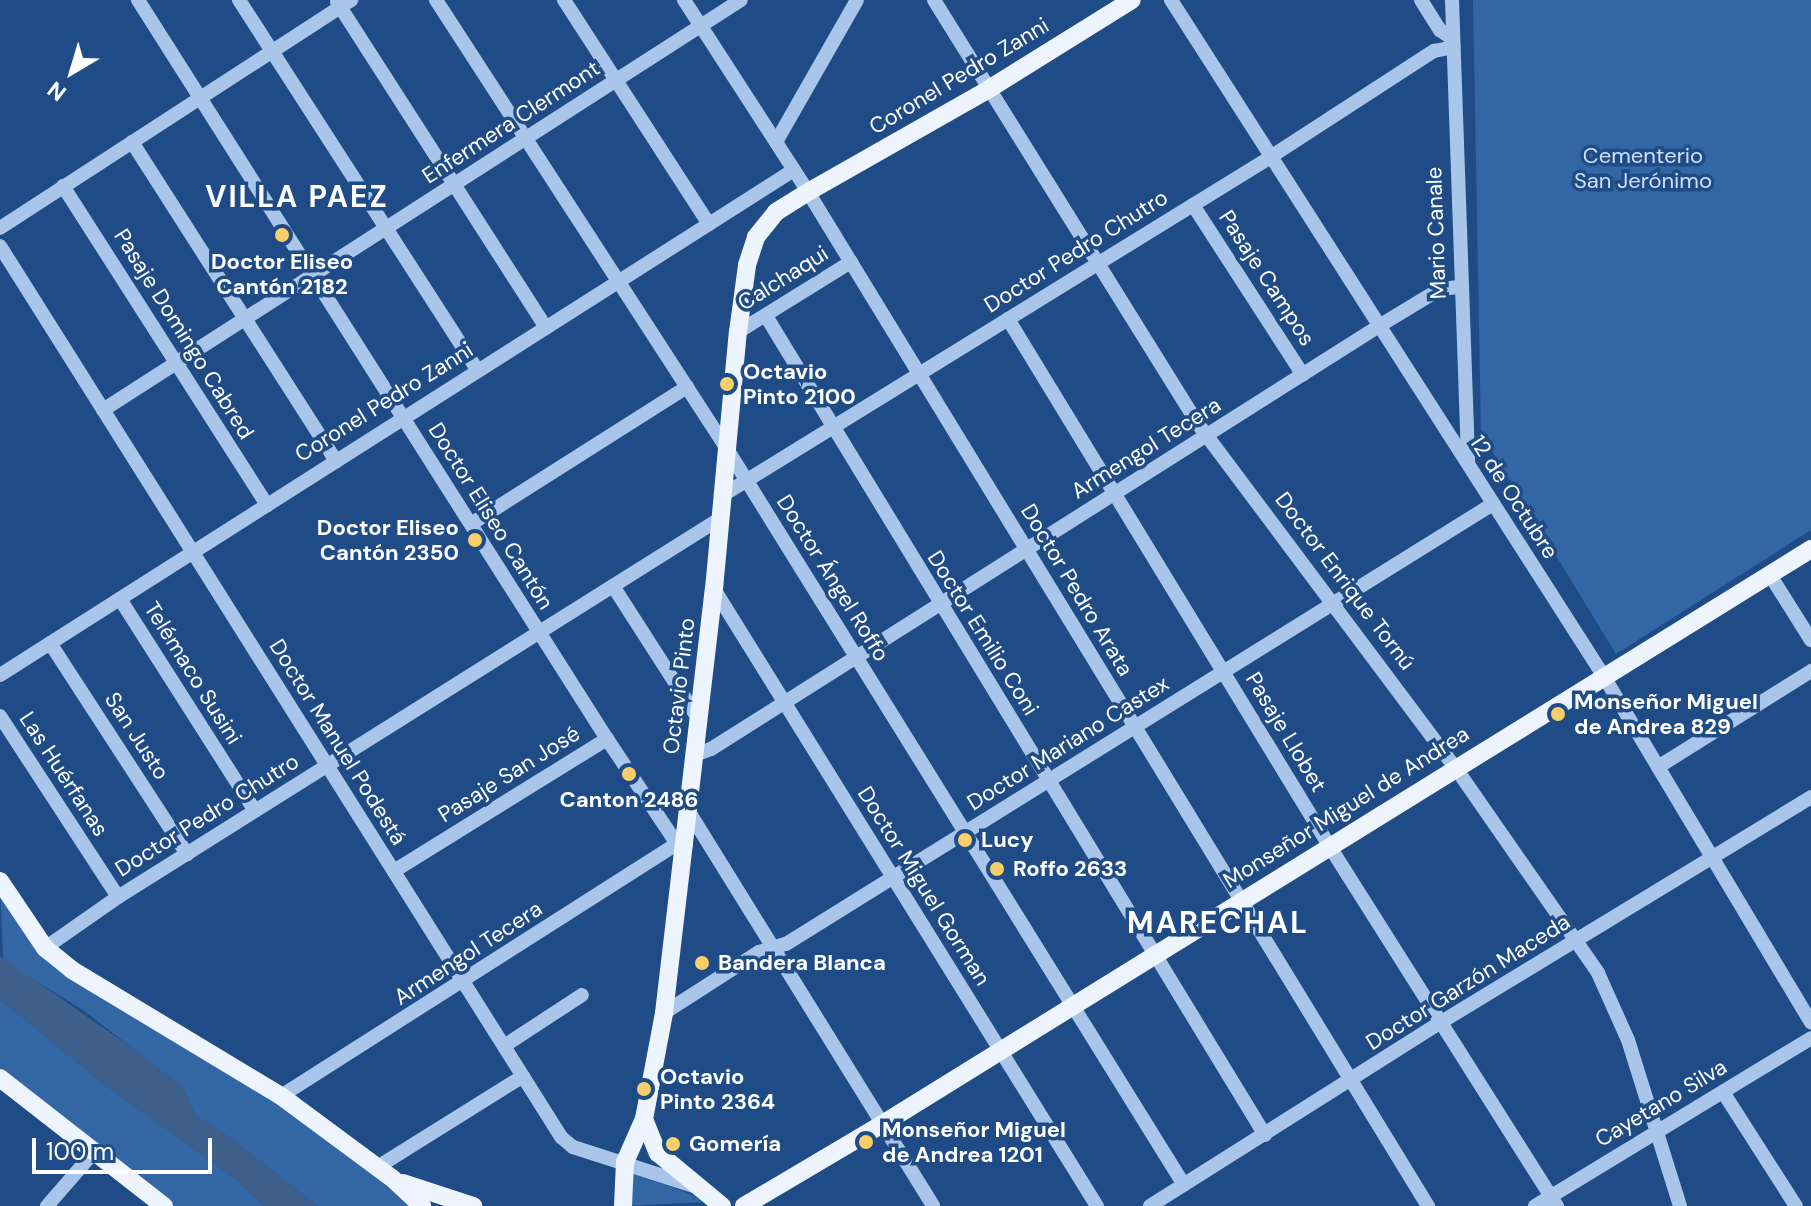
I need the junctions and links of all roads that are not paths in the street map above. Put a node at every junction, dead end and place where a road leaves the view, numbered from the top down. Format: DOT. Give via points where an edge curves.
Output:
graph roads {
  1 [pos="138,0"];
  2 [pos="239,0"];
  3 [pos="436,0"];
  4 [pos="564,0"];
  5 [pos="684,0"];
  6 [pos="741,0"];
  7 [pos="857,0"];
  8 [pos="934,0"];
  9 [pos="1132,0"];
  10 [pos="1171,0"];
  11 [pos="1421,0"];
  12 [pos="1452,0"];
  13 [pos="343,2"];
  14 [pos="701,26"];
  15 [pos="1453,43"];
  16 [pos="272,51"];
  17 [pos="616,80"];
  18 [pos="989,89"];
  19 [pos="199,98"];
  20 [pos="525,138"];
  21 [pos="132,142"];
  22 [pos="776,142"];
  23 [pos="1269,158"];
  24 [pos="794,170"];
  25 [pos="454,184"];
  26 [pos="63,186"];
  27 [pos="808,192"];
  28 [pos="1193,205"];
  29 [pos="709,224"];
  30 [pos="0,228"];
  31 [pos="385,228"];
  32 [pos="0,246"];
  33 [pos="851,262"];
  34 [pos="1098,263"];
  35 [pos="312,275"];
  36 [pos="619,282"];
  37 [pos="1459,287"];
  38 [pos="766,316"];
  39 [pos="245,318"];
  40 [pos="1008,319"];
  41 [pos="1379,326"];
  42 [pos="546,328"];
  43 [pos="738,332"];
  44 [pos="176,363"];
  45 [pos="478,371"];
  46 [pos="919,374"];
  47 [pos="1303,375"];
  48 [pos="687,387"];
  49 [pos="103,410"];
  50 [pos="403,419"];
  51 [pos="831,428"];
  52 [pos="1208,435"];
  53 [pos="727,449"];
  54 [pos="336,461"];
  55 [pos="1468,464"];
  56 [pos="746,480"];
  57 [pos="1115,494"];
  58 [pos="723,495"];
  59 [pos="1493,504"];
  60 [pos="267,505"];
  61 [pos="721,518"];
  62 [pos="471,524"];
  63 [pos="1811,549"];
  64 [pos="1027,550"];
  65 [pos="193,553"];
  66 [pos="1770,575"];
  67 [pos="613,586"];
  68 [pos="714,589"];
  69 [pos="120,599"];
  70 [pos="1333,603"];
  71 [pos="939,605"];
  72 [pos="539,632"];
  73 [pos="1811,640"];
  74 [pos="50,643"];
  75 [pos="856,657"];
  76 [pos="1811,671"];
  77 [pos="1223,672"];
  78 [pos="0,675"];
  79 [pos="1603,675"];
  80 [pos="784,703"];
  81 [pos="0,716"];
  82 [pos="699,720"];
  83 [pos="1135,727"];
  84 [pos="607,739"];
  85 [pos="695,755"];
  86 [pos="327,766"];
  87 [pos="1455,767"];
  88 [pos="1658,767"];
  89 [pos="1048,781"];
  90 [pos="1811,797"];
  91 [pos="255,811"];
  92 [pos="689,812"];
  93 [pos="965,833"];
  94 [pos="682,845"];
  95 [pos="1330,847"];
  96 [pos="187,854"];
  97 [pos="1712,858"];
  98 [pos="394,871"];
  99 [pos="893,878"];
  100 [pos="0,881"];
  101 [pos="118,897"];
  102 [pos="1242,902"];
  103 [pos="1577,940"];
  104 [pos="45,948"];
  105 [pos="773,948"];
  106 [pos="1155,956"];
  107 [pos="464,982"];
  108 [pos="582,995"];
  109 [pos="1072,1007"];
  110 [pos="664,1013"];
  111 [pos="1443,1021"];
  112 [pos="1811,1023"];
  113 [pos="1811,1038"];
  114 [pos="504,1046"];
  115 [pos="1000,1051"];
  116 [pos="523,1076"];
  117 [pos="0,1078"];
  118 [pos="1353,1079"];
  119 [pos="1723,1092"];
  120 [pos="281,1096"];
  121 [pos="644,1119"];
  122 [pos="881,1125"];
  123 [pos="1656,1131"];
  124 [pos="1265,1135"];
  125 [pos="93,1153"];
  126 [pos="625,1162"];
  127 [pos="376,1168"];
  128 [pos="393,1179"];
  129 [pos="1184,1185"];
  130 [pos="698,1187"];
  131 [pos="1554,1201"];
  132 [pos="47,1206"];
  133 [pos="164,1206"];
  134 [pos="422,1206"];
  135 [pos="473,1206"];
  136 [pos="623,1206"];
  137 [pos="722,1206"];
  138 [pos="744,1206"];
  139 [pos="933,1206"];
  140 [pos="1097,1206"];
  141 [pos="1150,1206"];
  142 [pos="1428,1206"];
  143 [pos="1535,1206"];
  144 [pos="1680,1206"];
  145 [pos="1796,1206"];
  1 -- 19 [label="street, Doctor Eliseo Cantón"];
  2 -- 16 [label="street"];
  3 -- 20 [label="street, Doctor Ángel Roffo"];
  4 -- 17 [label="street"];
  5 -- 14 [label="street, Doctor Pedro Arata"];
  6 -- 14 [label="street, Enfermera Clermont"];
  7 -- 22 [label="street"];
  8 -- 18 [label="street, Doctor Enrique Tornú"];
  9 -- 18 [label="main road, Coronel Pedro Zanni"];
  10 -- 23 [label="street, 12 de Octubre"];
  11 -- 15 [label="street"];
  12 -- 15 [label="street, Mario Canale"];
  13 -- 16 [label="street"];
  13 -- 25 [label="street"];
  14 -- 17 [label="street, Enfermera Clermont"];
  14 -- 22 [label="street, Doctor Pedro Arata"];
  15 -- 23 [label="street, Doctor Pedro Chutro"];
  15 -- 37 [label="street, Mario Canale"];
  16 -- 19 [label="street"];
  16 -- 31 [label="street"];
  17 -- 20 [label="street, Enfermera Clermont"];
  17 -- 29 [label="street"];
  18 -- 27 [label="main road, Coronel Pedro Zanni"];
  18 -- 34 [label="street, Doctor Enrique Tornú"];
  19 -- 21 [label="street"];
  19 -- 35 [label="street, Doctor Eliseo Cantón"];
  20 -- 25 [label="street, Enfermera Clermont"];
  20 -- 36 [label="street, Doctor Ángel Roffo"];
  21 -- 26 [label="street"];
  21 -- 39 [label="street"];
  22 -- 24 [label="street, Doctor Pedro Arata"];
  23 -- 28 [label="street, Doctor Pedro Chutro"];
  23 -- 41 [label="street, 12 de Octubre"];
  24 -- 27 [label="street, Doctor Pedro Arata"];
  24 -- 29 [label="street, Coronel Pedro Zanni"];
  25 -- 31 [label="street, Enfermera Clermont"];
  25 -- 42 [label="street"];
  26 -- 30 [label="street"];
  26 -- 44 [label="street, Pasaje Domingo Cabred"];
  27 -- 33 [label="street, Doctor Pedro Arata"];
  27 -- 43 [label="main road, Octavio Pinto" via="776,212 756,237"];
  28 -- 34 [label="street, Doctor Pedro Chutro"];
  28 -- 47 [label="street, Pasaje Campos"];
  29 -- 36 [label="street, Coronel Pedro Zanni"];
  31 -- 35 [label="street, Enfermera Clermont"];
  31 -- 45 [label="street"];
  32 -- 49 [label="street, Doctor Manuel Podestá"];
  33 -- 38 [label="street, Calchaqui"];
  33 -- 46 [label="street, Doctor Pedro Arata"];
  34 -- 40 [label="street, Doctor Pedro Chutro"];
  34 -- 52 [label="street, Doctor Enrique Tornú"];
  35 -- 39 [label="street, Enfermera Clermont"];
  35 -- 50 [label="street, Doctor Eliseo Cantón"];
  36 -- 42 [label="street, Coronel Pedro Zanni"];
  36 -- 48 [label="street, Doctor Ángel Roffo"];
  37 -- 41 [label="street, Armengol Tecera" via="1440,289"];
  37 -- 55 [label="street, Mario Canale"];
  38 -- 43 [label="street, Calchaqui"];
  38 -- 51 [label="street, Doctor Emilio Coni"];
  39 -- 44 [label="street, Enfermera Clermont"];
  39 -- 54 [label="street"];
  40 -- 46 [label="street, Doctor Pedro Chutro"];
  40 -- 57 [label="street, Pasaje Llobet"];
  41 -- 47 [label="street, Armengol Tecera"];
  41 -- 55 [label="street, 12 de Octubre"];
  42 -- 45 [label="street, Coronel Pedro Zanni"];
  43 -- 53 [label="main road, Octavio Pinto"];
  44 -- 49 [label="street, Enfermera Clermont"];
  44 -- 60 [label="street, Pasaje Domingo Cabred"];
  45 -- 50 [label="street, Coronel Pedro Zanni"];
  46 -- 51 [label="street, Doctor Pedro Chutro"];
  46 -- 64 [label="street, Doctor Pedro Arata"];
  47 -- 52 [label="street, Armengol Tecera"];
  48 -- 53 [label="street, Doctor Ángel Roffo"];
  48 -- 62 [label="street"];
  49 -- 65 [label="street, Doctor Manuel Podestá"];
  50 -- 54 [label="street, Coronel Pedro Zanni"];
  50 -- 62 [label="street, Doctor Eliseo Cantón"];
  51 -- 56 [label="street, Doctor Pedro Chutro"];
  51 -- 71 [label="street, Doctor Emilio Coni"];
  52 -- 57 [label="street, Armengol Tecera"];
  52 -- 70 [label="street, Doctor Enrique Tornú"];
  53 -- 56 [label="street, Doctor Ángel Roffo"];
  53 -- 58 [label="main road, Octavio Pinto"];
  54 -- 60 [label="street, Coronel Pedro Zanni"];
  55 -- 59 [label="street, 12 de Octubre"];
  56 -- 58 [label="street, Doctor Pedro Chutro"];
  56 -- 75 [label="street, Doctor Ángel Roffo"];
  57 -- 64 [label="street, Armengol Tecera"];
  57 -- 77 [label="street, Pasaje Llobet"];
  58 -- 61 [label="main road, Octavio Pinto"];
  59 -- 70 [label="street, Doctor Mariano Castex"];
  59 -- 79 [label="street, 12 de Octubre"];
  60 -- 65 [label="street, Coronel Pedro Zanni"];
  61 -- 67 [label="street, Doctor Pedro Chutro"];
  61 -- 68 [label="main road, Octavio Pinto"];
  62 -- 72 [label="street, Doctor Eliseo Cantón"];
  63 -- 66 [label="main road, Monseñor Miguel de Andrea"];
  64 -- 71 [label="street, Armengol Tecera"];
  64 -- 83 [label="street, Doctor Pedro Arata"];
  65 -- 69 [label="street, Coronel Pedro Zanni"];
  65 -- 86 [label="street, Doctor Manuel Podestá"];
  66 -- 73 [label="street"];
  66 -- 79 [label="main road, Monseñor Miguel de Andrea"];
  67 -- 72 [label="street, Doctor Pedro Chutro"];
  67 -- 82 [label="street"];
  68 -- 80 [label="street, Doctor Miguel Gorman"];
  68 -- 82 [label="main road, Octavio Pinto"];
  69 -- 74 [label="street, Coronel Pedro Zanni"];
  69 -- 91 [label="street, Telémaco Susini"];
  70 -- 77 [label="street, Doctor Mariano Castex"];
  70 -- 87 [label="street, Doctor Enrique Tornú"];
  71 -- 75 [label="street, Armengol Tecera"];
  71 -- 89 [label="street, Doctor Emilio Coni"];
  72 -- 84 [label="street, Doctor Eliseo Cantón"];
  72 -- 86 [label="street, Doctor Pedro Chutro"];
  74 -- 78 [label="street, Coronel Pedro Zanni"];
  74 -- 96 [label="street, San Justo"];
  75 -- 80 [label="street, Armengol Tecera"];
  75 -- 93 [label="street, Doctor Ángel Roffo"];
  76 -- 88 [label="street"];
  77 -- 83 [label="street, Doctor Mariano Castex"];
  77 -- 95 [label="street, Pasaje Llobet"];
  79 -- 87 [label="main road, Monseñor Miguel de Andrea"];
  79 -- 88 [label="street, 12 de Octubre"];
  80 -- 85 [label="street, Armengol Tecera"];
  80 -- 99 [label="street, Doctor Miguel Gorman"];
  81 -- 101 [label="street, Las Huérfanas"];
  82 -- 85 [label="main road, Octavio Pinto"];
  83 -- 89 [label="street, Doctor Mariano Castex"];
  83 -- 102 [label="street, Doctor Pedro Arata"];
  84 -- 94 [label="street, Doctor Eliseo Cantón"];
  84 -- 98 [label="street, Pasaje San José"];
  85 -- 92 [label="main road, Octavio Pinto"];
  86 -- 91 [label="street, Doctor Pedro Chutro"];
  86 -- 98 [label="street, Doctor Manuel Podestá"];
  87 -- 95 [label="main road, Monseñor Miguel de Andrea"];
  87 -- 103 [label="street, Doctor Enrique Tornú"];
  88 -- 97 [label="street, 12 de Octubre"];
  89 -- 93 [label="street, Doctor Mariano Castex"];
  89 -- 106 [label="street, Doctor Emilio Coni"];
  90 -- 97 [label="street, Doctor Garzón Maceda"];
  91 -- 96 [label="street, Doctor Pedro Chutro"];
  92 -- 94 [label="main road, Octavio Pinto"];
  92 -- 105 [label="street"];
  93 -- 99 [label="street, Doctor Mariano Castex"];
  93 -- 109 [label="street, Doctor Ángel Roffo"];
  94 -- 107 [label="street, Armengol Tecera"];
  94 -- 110 [label="main road, Octavio Pinto"];
  95 -- 102 [label="main road, Monseñor Miguel de Andrea"];
  95 -- 111 [label="street, Pasaje Llobet"];
  96 -- 101 [label="street, Doctor Pedro Chutro"];
  97 -- 103 [label="street, Doctor Garzón Maceda"];
  97 -- 112 [label="street, 12 de Octubre"];
  98 -- 107 [label="street, Doctor Manuel Podestá"];
  99 -- 105 [label="street, Doctor Mariano Castex"];
  99 -- 115 [label="street, Doctor Miguel Gorman"];
  100 -- 104 [label="main road"];
  101 -- 104 [label="street, Doctor Pedro Chutro"];
  102 -- 106 [label="main road, Monseñor Miguel de Andrea"];
  102 -- 118 [label="street, Doctor Pedro Arata"];
  103 -- 111 [label="street, Doctor Garzón Maceda"];
  103 -- 123 [label="street, Doctor Enrique Tornú" via="1614,1004"];
  104 -- 120 [label="main road" via="99,988"];
  105 -- 110 [label="street, Doctor Mariano Castex"];
  105 -- 122 [label="street"];
  106 -- 109 [label="main road, Monseñor Miguel de Andrea"];
  106 -- 124 [label="street, Doctor Emilio Coni"];
  107 -- 114 [label="street, Doctor Manuel Podestá"];
  107 -- 120 [label="street, Armengol Tecera"];
  108 -- 114 [label="street"];
  109 -- 115 [label="main road, Monseñor Miguel de Andrea"];
  109 -- 129 [label="street, Doctor Ángel Roffo"];
  110 -- 121 [label="main road, Octavio Pinto"];
  111 -- 118 [label="street, Doctor Garzón Maceda"];
  111 -- 131 [label="street, Pasaje Llobet"];
  113 -- 119 [label="street, Cayetano Silva"];
  114 -- 116 [label="street, Doctor Manuel Podestá"];
  115 -- 122 [label="main road, Monseñor Miguel de Andrea"];
  115 -- 140 [label="street, Doctor Miguel Gorman"];
  116 -- 126 [label="street, Doctor Manuel Podestá" via="561,1137 573,1147"];
  116 -- 127 [label="street"];
  117 -- 125 [label="main road"];
  118 -- 124 [label="street, Doctor Garzón Maceda"];
  118 -- 142 [label="street, Doctor Pedro Arata"];
  119 -- 123 [label="street, Cayetano Silva"];
  119 -- 145 [label="street"];
  120 -- 127 [label="main road"];
  121 -- 126 [label="main road, Octavio Pinto"];
  121 -- 130 [label="main road" via="658,1153"];
  122 -- 138 [label="main road, Monseñor Miguel de Andrea"];
  122 -- 139 [label="street"];
  123 -- 131 [label="street, Cayetano Silva"];
  123 -- 144 [label="street, Doctor Enrique Tornú"];
  124 -- 129 [label="street, Doctor Garzón Maceda"];
  125 -- 132 [label="street"];
  125 -- 133 [label="main road"];
  126 -- 130 [label="street, Doctor Manuel Podestá"];
  126 -- 136 [label="main road, Octavio Pinto"];
  127 -- 128 [label="main road"];
  128 -- 134 [label="main road"];
  128 -- 135 [label="main road"];
  129 -- 141 [label="street, Doctor Garzón Maceda"];
  130 -- 137 [label="main road"];
  131 -- 143 [label="street, Cayetano Silva"];
}
